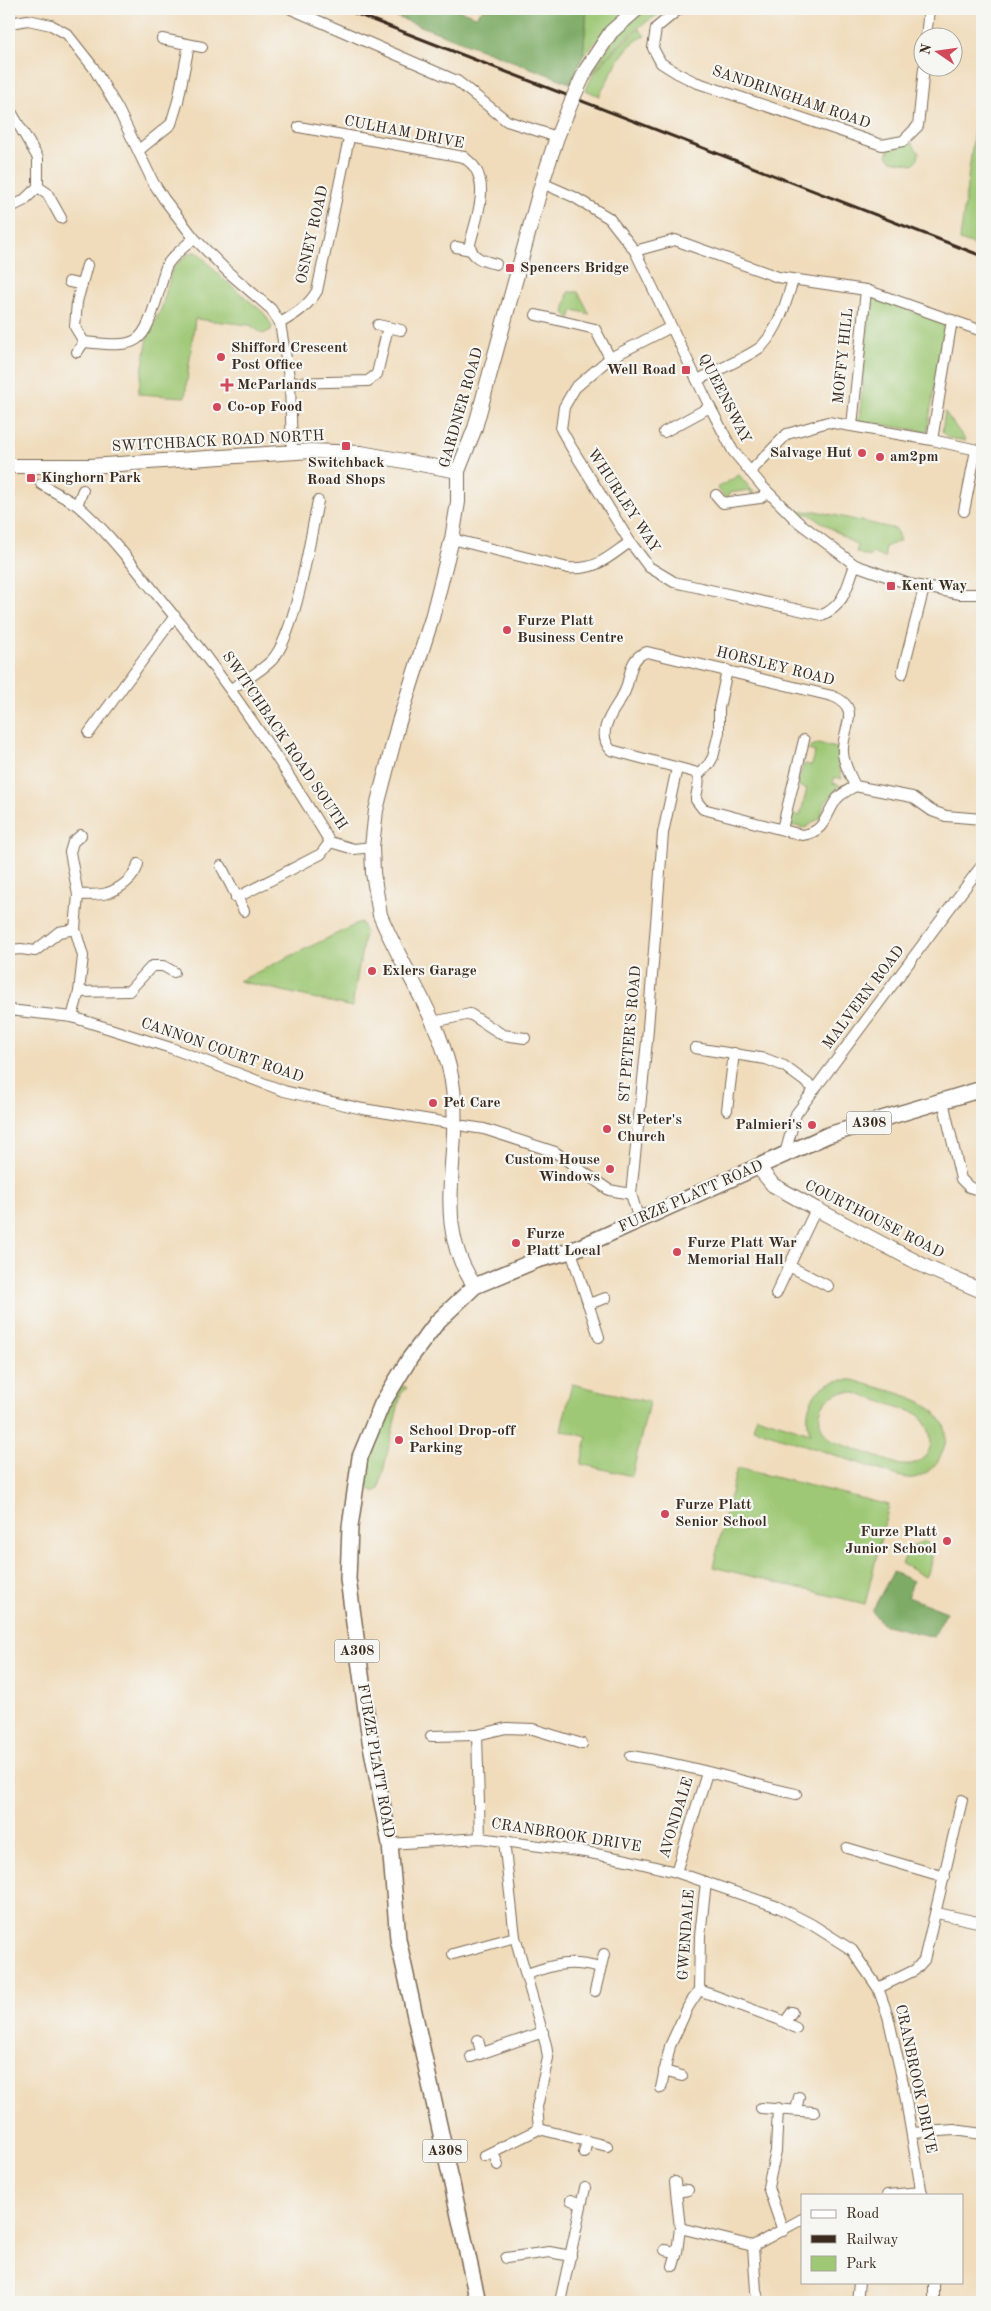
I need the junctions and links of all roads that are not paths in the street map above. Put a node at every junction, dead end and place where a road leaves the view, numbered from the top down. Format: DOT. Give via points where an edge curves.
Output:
graph roads {
  1 [pos="291,9"];
  2 [pos="637,9"];
  3 [pos="679,9"];
  4 [pos="929,9"];
  5 [pos="9,22"];
  6 [pos="927,28"];
  7 [pos="162,39"];
  8 [pos="189,45"];
  9 [pos="202,47"];
  10 [pos="923,78"];
  11 [pos="10,110"];
  12 [pos="18,124"];
  13 [pos="299,127"];
  14 [pos="9,130"];
  15 [pos="557,137"];
  16 [pos="350,138"];
  17 [pos="138,150"];
  18 [pos="542,183"];
  19 [pos="38,187"];
  20 [pos="9,208"];
  21 [pos="61,218"];
  22 [pos="194,238"];
  23 [pos="456,247"];
  24 [pos="470,250"];
  25 [pos="635,251"];
  26 [pos="496,264"];
  27 [pos="88,265"];
  28 [pos="793,280"];
  29 [pos="69,282"];
  30 [pos="82,285"];
  31 [pos="866,290"];
  32 [pos="536,315"];
  33 [pos="952,320"];
  34 [pos="280,322"];
  35 [pos="672,327"];
  36 [pos="401,330"];
  37 [pos="982,331"];
  38 [pos="84,342"];
  39 [pos="77,352"];
  40 [pos="610,358"];
  41 [pos="697,380"];
  42 [pos="290,383"];
  43 [pos="710,407"];
  44 [pos="852,426"];
  45 [pos="664,432"];
  46 [pos="932,440"];
  47 [pos="979,450"];
  48 [pos="292,451"];
  49 [pos="9,466"];
  50 [pos="458,471"];
  51 [pos="750,472"];
  52 [pos="41,484"];
  53 [pos="83,490"];
  54 [pos="768,493"];
  55 [pos="716,495"];
  56 [pos="318,501"];
  57 [pos="77,505"];
  58 [pos="964,511"];
  59 [pos="452,539"];
  60 [pos="630,542"];
  61 [pos="855,565"];
  62 [pos="924,588"];
  63 [pos="982,594"];
  64 [pos="175,616"];
  65 [pos="727,670"];
  66 [pos="902,674"];
  67 [pos="231,689"];
  68 [pos="89,733"];
  69 [pos="804,740"];
  70 [pos="677,768"];
  71 [pos="698,775"];
  72 [pos="855,786"];
  73 [pos="982,819"];
  74 [pos="782,829"];
  75 [pos="81,834"];
  76 [pos="330,842"];
  77 [pos="372,847"];
  78 [pos="138,864"];
  79 [pos="982,865"];
  80 [pos="221,866"];
  81 [pos="78,894"];
  82 [pos="236,898"];
  83 [pos="244,911"];
  84 [pos="75,929"];
  85 [pos="9,950"];
  86 [pos="174,972"];
  87 [pos="79,992"];
  88 [pos="9,1010"];
  89 [pos="72,1017"];
  90 [pos="434,1022"];
  91 [pos="525,1038"];
  92 [pos="695,1048"];
  93 [pos="734,1053"];
  94 [pos="982,1089"];
  95 [pos="815,1090"];
  96 [pos="943,1101"];
  97 [pos="727,1110"];
  98 [pos="460,1125"];
  99 [pos="784,1156"];
  100 [pos="759,1168"];
  101 [pos="982,1191"];
  102 [pos="631,1194"];
  103 [pos="816,1210"];
  104 [pos="639,1220"];
  105 [pos="571,1251"];
  106 [pos="789,1266"];
  107 [pos="475,1286"];
  108 [pos="828,1286"];
  109 [pos="982,1291"];
  110 [pos="776,1294"];
  111 [pos="606,1298"];
  112 [pos="588,1304"];
  113 [pos="599,1337"];
  114 [pos="477,1735"];
  115 [pos="431,1736"];
  116 [pos="582,1744"];
  117 [pos="631,1756"];
  118 [pos="707,1773"];
  119 [pos="796,1794"];
  120 [pos="962,1800"];
  121 [pos="480,1838"];
  122 [pos="504,1841"];
  123 [pos="390,1844"];
  124 [pos="847,1848"];
  125 [pos="676,1872"];
  126 [pos="945,1877"];
  127 [pos="706,1882"];
  128 [pos="937,1912"];
  129 [pos="982,1923"];
  130 [pos="515,1936"];
  131 [pos="471,1948"];
  132 [pos="453,1954"];
  133 [pos="604,1954"];
  134 [pos="473,1960"];
  135 [pos="600,1968"];
  136 [pos="527,1974"];
  137 [pos="878,1988"];
  138 [pos="595,1990"];
  139 [pos="699,1990"];
  140 [pos="792,2012"];
  141 [pos="785,2022"];
  142 [pos="796,2028"];
  143 [pos="543,2032"];
  144 [pos="478,2040"];
  145 [pos="482,2052"];
  146 [pos="471,2056"];
  147 [pos="664,2071"];
  148 [pos="682,2076"];
  149 [pos="661,2088"];
  150 [pos="799,2097"];
  151 [pos="762,2108"];
  152 [pos="778,2108"];
  153 [pos="796,2110"];
  154 [pos="814,2112"];
  155 [pos="539,2129"];
  156 [pos="912,2133"];
  157 [pos="982,2134"];
  158 [pos="587,2141"];
  159 [pos="607,2146"];
  160 [pos="584,2153"];
  161 [pos="498,2165"];
  162 [pos="585,2188"];
  163 [pos="680,2188"];
  164 [pos="922,2193"];
  165 [pos="904,2194"];
  166 [pos="571,2200"];
  167 [pos="581,2204"];
  168 [pos="801,2220"];
  169 [pos="680,2228"];
  170 [pos="783,2231"];
  171 [pos="753,2246"];
  172 [pos="665,2250"];
  173 [pos="677,2252"];
  174 [pos="570,2256"];
  175 [pos="506,2258"];
  176 [pos="673,2266"];
  177 [pos="858,2284"];
  178 [pos="934,2284"];
  179 [pos="478,2302"];
  180 [pos="560,2302"];
  181 [pos="759,2302"];
  182 [pos="857,2302"];
  183 [pos="934,2302"];
  1 -- 15 [label="street" via="458,81 507,121"];
  2 -- 15 [label="street, GARDNER ROAD, bridge" via="611,32 586,70"];
  3 -- 10 [label="street, SANDRINGHAM ROAD" via="656,28 653,48 661,63 695,82 882,145 903,141 918,126"];
  4 -- 6 [label="street"];
  5 -- 17 [label="street" via="28,20 51,25 66,34 93,67"];
  7 -- 8 [label="street"];
  8 -- 9 [label="street"];
  8 -- 17 [label="street" via="171,124"];
  11 -- 12 [label="street"];
  12 -- 14 [label="street"];
  12 -- 19 [label="street" via="38,158"];
  13 -- 16 [label="street, CULHAM DRIVE"];
  15 -- 18 [label="street, GARDNER ROAD"];
  16 -- 24 [label="street, CULHAM DRIVE" via="464,157 476,168 480,202"];
  16 -- 34 [label="street, OSNEY ROAD" via="317,291 311,302 298,313"];
  17 -- 22 [label="street" via="154,182"];
  18 -- 25 [label="street, QUEENSWAY" via="574,196 609,218"];
  18 -- 50 [label="street, GARDNER ROAD" via="475,428"];
  19 -- 20 [label="street" via="23,201"];
  19 -- 21 [label="street" via="47,193"];
  22 -- 34 [label="street" via="271,309"];
  22 -- 38 [label="street" via="167,266 150,322 137,341 119,346"];
  23 -- 24 [label="street"];
  24 -- 26 [label="street" via="475,257"];
  25 -- 28 [label="street" via="675,240"];
  25 -- 35 [label="street, QUEENSWAY"];
  27 -- 30 [label="street"];
  28 -- 31 [label="street"];
  28 -- 41 [label="street" via="783,311 761,347"];
  29 -- 30 [label="street"];
  30 -- 38 [label="street" via="75,327"];
  31 -- 33 [label="street"];
  31 -- 44 [label="street, MOFFY HILL"];
  32 -- 40 [label="street" via="595,329"];
  33 -- 37 [label="street"];
  33 -- 46 [label="street"];
  34 -- 42 [label="street"];
  35 -- 40 [label="street, WHURLEY WAY"];
  35 -- 41 [label="street, QUEENSWAY"];
  36 -- 42 [label="street" via="383,326 377,374 368,381"];
  38 -- 39 [label="street"];
  40 -- 60 [label="street, WHURLEY WAY" via="575,388 564,407 561,429"];
  41 -- 43 [label="street, QUEENSWAY"];
  42 -- 48 [label="street"];
  43 -- 45 [label="street"];
  43 -- 51 [label="street, QUEENSWAY" via="733,451"];
  44 -- 46 [label="street"];
  44 -- 51 [label="street" via="828,422 787,434"];
  46 -- 47 [label="street"];
  47 -- 58 [label="street"];
  48 -- 49 [label="street, SWITCHBACK ROAD NORTH" via="90,466"];
  48 -- 50 [label="street, SWITCHBACK ROAD NORTH" via="361,453"];
  50 -- 59 [label="street, GARDNER ROAD" via="458,502"];
  51 -- 54 [label="street, QUEENSWAY"];
  52 -- 57 [label="street, SWITCHBACK ROAD SOUTH"];
  53 -- 57 [label="street"];
  54 -- 55 [label="street" via="760,498 723,504"];
  54 -- 61 [label="street, QUEENSWAY" via="810,532"];
  56 -- 67 [label="street" via="293,615 282,643 273,659"];
  57 -- 64 [label="street, SWITCHBACK ROAD SOUTH" via="98,524"];
  59 -- 60 [label="street" via="568,568 584,569 596,565"];
  59 -- 77 [label="street, GARDNER ROAD" via="432,618 398,725 376,810"];
  60 -- 61 [label="street, WHURLEY WAY" via="649,567 674,582 822,615 835,609 842,599"];
  61 -- 62 [label="street, QUEENSWAY"];
  62 -- 63 [label="street, QUEENSWAY"];
  62 -- 66 [label="street"];
  64 -- 67 [label="street, SWITCHBACK ROAD SOUTH"];
  64 -- 68 [label="street"];
  65 -- 70 [label="street, HORSLEY ROAD" via="651,652 634,660 624,693 611,711 606,743 615,753"];
  65 -- 71 [label="street" via="718,708 719,732 713,757"];
  65 -- 72 [label="street, HORSLEY ROAD" via="843,701 850,713 843,754"];
  67 -- 76 [label="street, SWITCHBACK ROAD SOUTH"];
  69 -- 74 [label="street"];
  70 -- 71 [label="street"];
  70 -- 102 [label="street, ST PETER'S ROAD" via="665,817"];
  71 -- 74 [label="street" via="696,800 700,807"];
  72 -- 73 [label="street" via="912,796 932,812 946,816"];
  72 -- 74 [label="street" via="837,799 823,826 812,834 802,835"];
  75 -- 81 [label="street" via="73,842 70,852"];
  76 -- 77 [label="street, SWITCHBACK ROAD SOUTH" via="354,849"];
  76 -- 82 [label="street" via="321,854"];
  77 -- 90 [label="street" via="380,916"];
  78 -- 81 [label="street" via="136,874 129,881 107,893"];
  79 -- 95 [label="street, MALVERN ROAD"];
  80 -- 82 [label="street"];
  81 -- 84 [label="street"];
  82 -- 83 [label="street"];
  84 -- 85 [label="street" via="59,932 34,951"];
  84 -- 87 [label="street" via="83,956"];
  86 -- 87 [label="street" via="163,966 152,966 128,991"];
  87 -- 89 [label="street"];
  88 -- 89 [label="street, CANNON COURT ROAD"];
  89 -- 98 [label="street, CANNON COURT ROAD" via="171,1048 284,1091 363,1109"];
  90 -- 91 [label="street" via="470,1014 503,1035"];
  90 -- 98 [label="street" via="450,1073"];
  92 -- 93 [label="street"];
  93 -- 95 [label="street" via="784,1066"];
  93 -- 97 [label="street"];
  94 -- 96 [label="main road, FURZE PLATT ROAD / A308"];
  95 -- 99 [label="street, MALVERN ROAD" via="796,1114"];
  96 -- 99 [label="main road, FURZE PLATT ROAD / A308" via="828,1136"];
  96 -- 101 [label="street" via="961,1179 969,1187"];
  98 -- 102 [label="street, CANNON COURT ROAD" via="484,1129 555,1152 609,1190"];
  98 -- 107 [label="street" via="449,1206 454,1246"];
  99 -- 100 [label="main road, FURZE PLATT ROAD / A308"];
  100 -- 103 [label="street, COURTHOUSE ROAD" via="773,1185"];
  100 -- 104 [label="main road, FURZE PLATT ROAD / A308"];
  102 -- 104 [label="street, ST PETER'S ROAD"];
  103 -- 106 [label="street"];
  103 -- 109 [label="street, COURTHOUSE ROAD" via="928,1268"];
  104 -- 105 [label="main road, FURZE PLATT ROAD / A308"];
  105 -- 107 [label="main road, FURZE PLATT ROAD / A308" via="537,1260"];
  105 -- 112 [label="street"];
  106 -- 108 [label="street"];
  106 -- 110 [label="street"];
  107 -- 123 [label="main road, FURZE PLATT ROAD / A308" via="438,1321 382,1404 360,1458 354,1491 348,1579 370,1740"];
  111 -- 112 [label="street"];
  112 -- 113 [label="street"];
  114 -- 115 [label="street"];
  114 -- 116 [label="street" via="506,1728 533,1729"];
  114 -- 121 [label="street"];
  117 -- 118 [label="street, AVONDALE" via="670,1762"];
  118 -- 119 [label="street, AVONDALE"];
  118 -- 125 [label="street, AVONDALE"];
  120 -- 126 [label="street"];
  121 -- 122 [label="street, CRANBROOK DRIVE"];
  121 -- 123 [label="street, CRANBROOK DRIVE"];
  122 -- 125 [label="street, CRANBROOK DRIVE" via="592,1853"];
  122 -- 130 [label="street"];
  123 -- 179 [label="main road, FURZE PLATT ROAD / A308" via="398,1940"];
  124 -- 126 [label="street"];
  125 -- 127 [label="street, CRANBROOK DRIVE"];
  126 -- 128 [label="street"];
  127 -- 137 [label="street, CRANBROOK DRIVE" via="778,1907 811,1924 852,1950"];
  127 -- 139 [label="street, GWENDALE"];
  128 -- 129 [label="street"];
  128 -- 137 [label="street" via="924,1960 915,1970"];
  130 -- 131 [label="street"];
  130 -- 136 [label="street"];
  131 -- 132 [label="street"];
  131 -- 134 [label="street"];
  133 -- 135 [label="street"];
  135 -- 136 [label="street" via="581,1963 555,1964"];
  135 -- 138 [label="street"];
  136 -- 143 [label="street"];
  137 -- 156 [label="street, CRANBROOK DRIVE" via="888,2016"];
  139 -- 141 [label="street, GWENDALE"];
  139 -- 147 [label="street, GWENDALE" via="670,2046"];
  140 -- 141 [label="street"];
  141 -- 142 [label="street, GWENDALE"];
  143 -- 145 [label="street"];
  143 -- 155 [label="street" via="548,2058 537,2107"];
  144 -- 145 [label="street"];
  145 -- 146 [label="street"];
  147 -- 148 [label="street"];
  147 -- 149 [label="street, GWENDALE"];
  150 -- 153 [label="street"];
  151 -- 152 [label="street"];
  152 -- 153 [label="street"];
  152 -- 170 [label="street" via="776,2151 768,2186"];
  153 -- 154 [label="street"];
  155 -- 158 [label="street"];
  155 -- 161 [label="street" via="488,2154"];
  156 -- 157 [label="street" via="954,2130"];
  156 -- 164 [label="street, CRANBROOK DRIVE"];
  158 -- 159 [label="street"];
  158 -- 160 [label="street"];
  162 -- 167 [label="street"];
  163 -- 169 [label="street"];
  164 -- 165 [label="street"];
  166 -- 167 [label="street"];
  167 -- 174 [label="street"];
  168 -- 170 [label="street"];
  169 -- 171 [label="street"];
  169 -- 173 [label="street"];
  170 -- 171 [label="street"];
  171 -- 181 [label="street"];
  172 -- 173 [label="street"];
  173 -- 176 [label="street"];
  174 -- 175 [label="street" via="549,2252"];
  174 -- 180 [label="street"];
  177 -- 182 [label="street"];
  178 -- 183 [label="street"];
}
